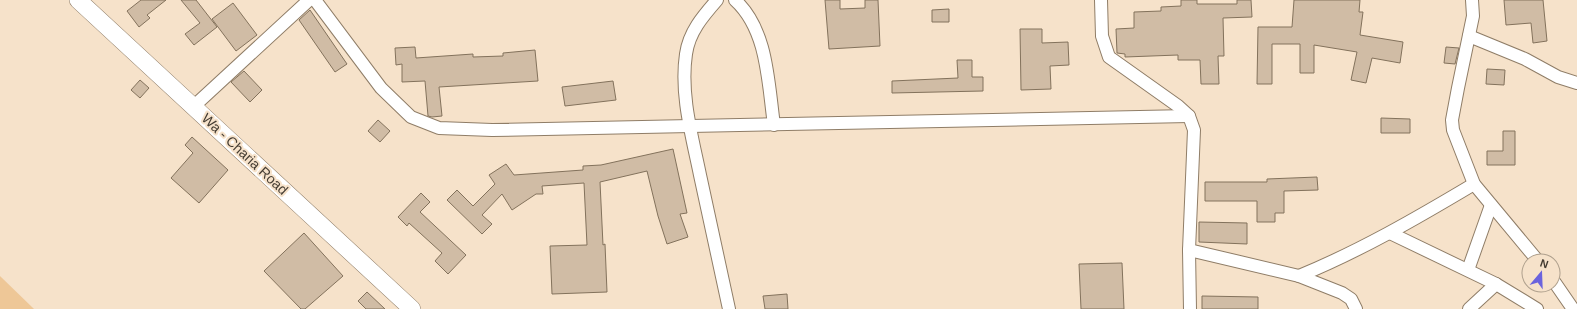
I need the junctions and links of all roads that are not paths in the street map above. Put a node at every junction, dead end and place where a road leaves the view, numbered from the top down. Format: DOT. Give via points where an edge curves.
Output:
graph roads {
  1 [pos="78,0"];
  2 [pos="310,0"];
  3 [pos="315,0"];
  4 [pos="717,0"];
  5 [pos="1101,0"];
  6 [pos="1472,0"];
  7 [pos="739,2"];
  8 [pos="1469,36"];
  9 [pos="1577,83"];
  10 [pos="193,107"];
  11 [pos="1189,116"];
  12 [pos="774,125"];
  13 [pos="690,126"];
  14 [pos="1474,184"];
  15 [pos="1491,205"];
  16 [pos="1390,233"];
  17 [pos="1189,250"];
  18 [pos="1531,253"];
  19 [pos="1468,270"];
  20 [pos="1299,276"];
  21 [pos="1496,284"];
  22 [pos="1561,292"];
  23 [pos="412,309"];
  24 [pos="729,309"];
  25 [pos="1190,309"];
  26 [pos="1356,309"];
  27 [pos="1469,309"];
  28 [pos="1537,309"];
  29 [pos="1573,309"];
  1 -- 10 [label="street, Wa - Charia Road"];
  2 -- 10 [label="street"];
  3 -- 13 [label="street" via="382,88 411,117 439,128 492,130"];
  4 -- 13 [label="street" via="701,18 690,37 686,53 684,76"];
  5 -- 11 [label="street" via="1102,36 1109,57"];
  6 -- 8 [label="street" via="1473,16"];
  7 -- 12 [label="street" via="756,28 765,60"];
  8 -- 9 [label="street" via="1525,59 1558,77"];
  8 -- 14 [label="street" via="1452,120 1453,130"];
  10 -- 23 [label="street, Wa - Charia Road"];
  11 -- 12 [label="street"];
  11 -- 17 [label="street" via="1194,130"];
  12 -- 13 [label="street"];
  13 -- 24 [label="street"];
  14 -- 15 [label="street"];
  14 -- 16 [label="street"];
  15 -- 18 [label="street"];
  15 -- 19 [label="street"];
  16 -- 19 [label="street"];
  16 -- 20 [label="street" via="1339,260"];
  17 -- 20 [label="street"];
  17 -- 25 [label="street"];
  19 -- 21 [label="street"];
  20 -- 26 [label="street" via="1342,293 1352,299"];
  21 -- 27 [label="street"];
  21 -- 28 [label="street"];
  22 -- 29 [label="street"];
}
